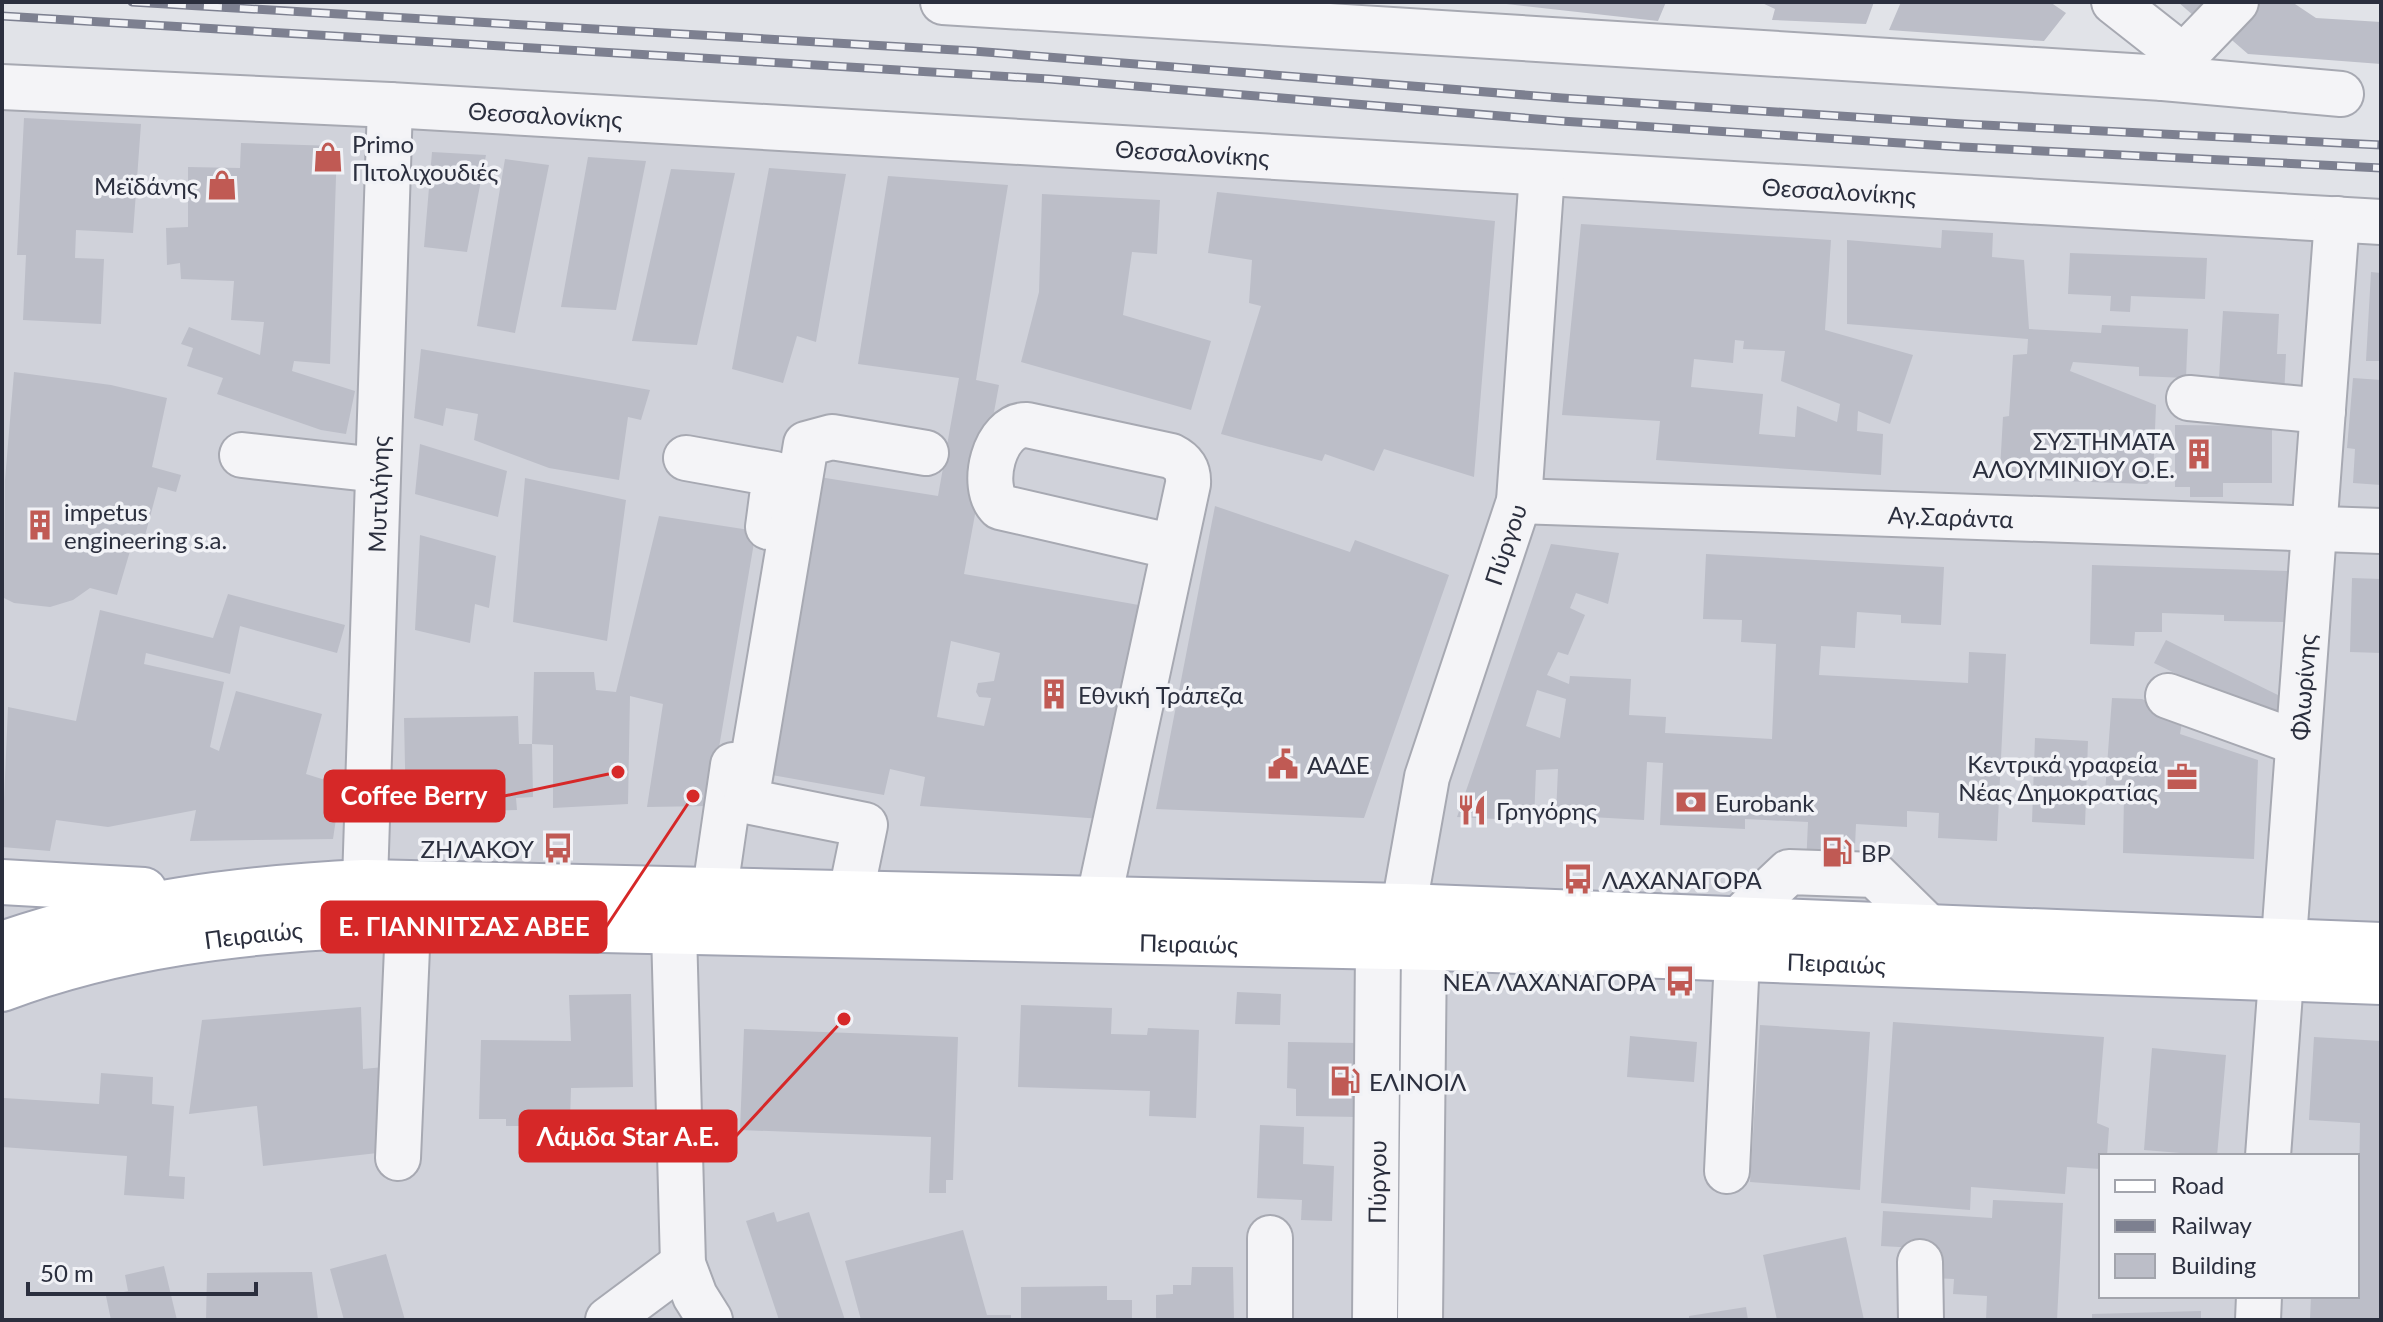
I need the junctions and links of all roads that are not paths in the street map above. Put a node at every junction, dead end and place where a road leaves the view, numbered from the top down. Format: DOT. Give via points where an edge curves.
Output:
graph roads {
  1 [pos="943,2"];
  2 [pos="2114,2"];
  3 [pos="2236,2"];
  4 [pos="1208,10"];
  5 [pos="2173,68"];
  6 [pos="2,87"];
  7 [pos="2341,94"];
  8 [pos="390,105"];
  9 [pos="1542,173"];
  10 [pos="2337,219"];
  11 [pos="2381,222"];
  12 [pos="2189,398"];
  13 [pos="2323,411"];
  14 [pos="926,453"];
  15 [pos="242,455"];
  16 [pos="686,458"];
  17 [pos="378,470"];
  18 [pos="1519,501"];
  19 [pos="2314,529"];
  20 [pos="2381,531"];
  21 [pos="1174,547"];
  22 [pos="2168,696"];
  23 [pos="2298,743"];
  24 [pos="2,882"];
  25 [pos="365,882"];
  26 [pos="715,889"];
  27 [pos="242,891"];
  28 [pos="851,893"];
  29 [pos="1099,898"];
  30 [pos="1404,906"];
  31 [pos="408,925"];
  32 [pos="674,931"];
  33 [pos="1739,938"];
  34 [pos="2,944"];
  35 [pos="2381,945"];
  36 [pos="1378,947"];
  37 [pos="1424,948"];
  38 [pos="2282,959"];
  39 [pos="2381,982"];
  40 [pos="2,989"];
  41 [pos="2268,1154"];
  42 [pos="398,1158"];
  43 [pos="1727,1171"];
  44 [pos="1270,1238"];
  45 [pos="1920,1262"];
  46 [pos="683,1264"];
  47 [pos="2259,1298"];
  48 [pos="608,1320"];
  49 [pos="710,1320"];
  50 [pos="1270,1320"];
  51 [pos="1375,1320"];
  52 [pos="1420,1320"];
  53 [pos="1921,1320"];
  54 [pos="2258,1320"];
  1 -- 4 [label="street"];
  2 -- 5 [label="street"];
  3 -- 5 [label="street"];
  4 -- 5 [label="street"];
  5 -- 7 [label="street"];
  6 -- 8 [label="street, Θεσσαλονίκης"];
  8 -- 9 [label="street, Θεσσαλονίκης"];
  8 -- 17 [label="street, Μυτιλήνης"];
  9 -- 10 [label="street, Θεσσαλονίκης"];
  9 -- 18 [label="street, Πύργου"];
  10 -- 11 [label="street, Θεσσαλονίκης"];
  10 -- 13 [label="street, Φλωρίνης"];
  12 -- 13 [label="street"];
  13 -- 19 [label="street, Φλωρίνης"];
  14 -- 28 [label="street" via="832,437 806,444 746,801 865,825"];
  15 -- 17 [label="street"];
  16 -- 26 [label="street" via="775,474"];
  17 -- 25 [label="street, Μυτιλήνης"];
  18 -- 19 [label="street, Αγ.Σαράντα"];
  18 -- 30 [label="street, Πύργου" via="1427,777"];
  19 -- 20 [label="street, Αγ.Σαράντα"];
  19 -- 23 [label="street, Φλωρίνης"];
  21 -- 29 [label="street"];
  22 -- 23 [label="street"];
  23 -- 38 [label="street, Φλωρίνης"];
  24 -- 27 [label="main road"];
  25 -- 26 [label="main road, Πειραιώς"];
  25 -- 27 [label="main road, Πειραιώς"];
  26 -- 28 [label="main road, Πειραιώς"];
  27 -- 34 [label="main road, Πειραιώς" via="78,921"];
  28 -- 29 [label="main road, Πειραιώς"];
  29 -- 30 [label="main road, Πειραιώς"];
  30 -- 33 [label="main road, Πειραιώς"];
  30 -- 36 [label="street, Πύργου"];
  30 -- 37 [label="street, Πύργου"];
  31 -- 32 [label="main road, Πειραιώς"];
  31 -- 40 [label="main road, Πειραιώς" via="241,933 90,961"];
  31 -- 42 [label="street"];
  32 -- 36 [label="main road, Πειραιώς"];
  32 -- 46 [label="street"];
  33 -- 37 [label="main road, Πειραιώς"];
  33 -- 38 [label="main road, Πειραιώς"];
  33 -- 38 [label="main road, Πειραιώς" via="1927,926"];
  33 -- 43 [label="street"];
  35 -- 38 [label="main road, Πειραιώς"];
  36 -- 37 [label="main road, Πειραιώς"];
  36 -- 51 [label="street, Πύργου"];
  37 -- 52 [label="street, Πύργου"];
  38 -- 39 [label="main road, Πειραιώς"];
  38 -- 41 [label="street, Φλωρίνης"];
  44 -- 50 [label="street"];
  45 -- 53 [label="street"];
  46 -- 48 [label="street"];
  46 -- 49 [label="street"];
  47 -- 54 [label="street"];
}
